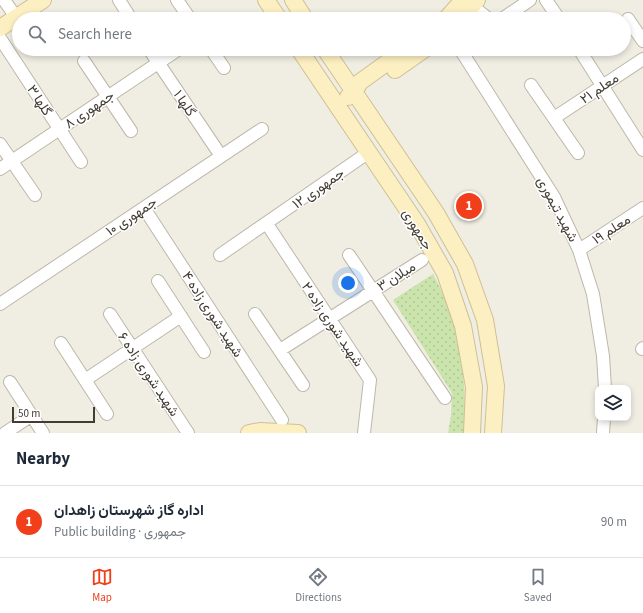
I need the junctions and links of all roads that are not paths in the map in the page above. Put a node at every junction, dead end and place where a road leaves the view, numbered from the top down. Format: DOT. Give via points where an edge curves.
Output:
graph roads {
  1 [pos="4,0"];
  2 [pos="43,0"];
  3 [pos="120,0"];
  4 [pos="177,0"];
  5 [pos="266,0"];
  6 [pos="292,0"];
  7 [pos="530,0"];
  8 [pos="546,0"];
  9 [pos="471,2"];
  10 [pos="12,12"];
  11 [pos="24,12"];
  12 [pos="127,12"];
  13 [pos="185,12"];
  14 [pos="274,12"];
  15 [pos="300,12"];
  16 [pos="456,12"];
  17 [pos="465,12"];
  18 [pos="482,12"];
  19 [pos="512,12"];
  20 [pos="554,12"];
  21 [pos="12,20"];
  22 [pos="631,23"];
  23 [pos="0,28"];
  24 [pos="0,38"];
  25 [pos="643,41"];
  26 [pos="154,56"];
  27 [pos="168,56"];
  28 [pos="216,56"];
  29 [pos="304,56"];
  30 [pos="331,56"];
  31 [pos="396,56"];
  32 [pos="415,56"];
  33 [pos="464,56"];
  34 [pos="584,56"];
  35 [pos="643,59"];
  36 [pos="84,61"];
  37 [pos="158,63"];
  38 [pos="224,68"];
  39 [pos="531,85"];
  40 [pos="603,85"];
  41 [pos="354,92"];
  42 [pos="108,97"];
  43 [pos="337,104"];
  44 [pos="554,118"];
  45 [pos="60,129"];
  46 [pos="262,129"];
  47 [pos="131,131"];
  48 [pos="0,144"];
  49 [pos="643,150"];
  50 [pos="369,152"];
  51 [pos="578,153"];
  52 [pos="221,156"];
  53 [pos="12,161"];
  54 [pos="81,162"];
  55 [pos="0,169"];
  56 [pos="35,195"];
  57 [pos="144,208"];
  58 [pos="643,208"];
  59 [pos="267,224"];
  60 [pos="579,250"];
  61 [pos="220,255"];
  62 [pos="349,255"];
  63 [pos="422,260"];
  64 [pos="158,280"];
  65 [pos="373,291"];
  66 [pos="0,304"];
  67 [pos="110,314"];
  68 [pos="255,314"];
  69 [pos="181,316"];
  70 [pos="329,318"];
  71 [pos="60,343"];
  72 [pos="132,348"];
  73 [pos="280,350"];
  74 [pos="204,352"];
  75 [pos="85,380"];
  76 [pos="10,382"];
  77 [pos="303,385"];
  78 [pos="605,385"];
  79 [pos="445,398"];
  80 [pos="107,414"];
  81 [pos="32,415"];
  82 [pos="282,420"];
  83 [pos="604,421"];
  84 [pos="5,433"];
  85 [pos="43,433"];
  86 [pos="188,433"];
  87 [pos="250,433"];
  88 [pos="298,433"];
  89 [pos="364,433"];
  90 [pos="472,433"];
  91 [pos="493,433"];
  92 [pos="603,433"];
  1 -- 10 [label="street"];
  2 -- 11 [label="main road"];
  3 -- 12 [label="street"];
  4 -- 13 [label="street"];
  5 -- 14 [label="main road"];
  6 -- 15 [label="main road"];
  7 -- 19 [label="street"];
  8 -- 20 [label="street"];
  9 -- 16 [label="main road"];
  9 -- 17 [label="main road"];
  9 -- 18 [label="street"];
  21 -- 23 [label="main road"];
  22 -- 25 [label="street"];
  24 -- 45 [label="street, گلها ۳"];
  26 -- 37 [label="street, گلها ۱"];
  27 -- 37 [label="street, جمهوری ۸"];
  28 -- 38 [label="street"];
  29 -- 43 [label="main road, جمهوری"];
  30 -- 41 [label="main road, جمهوری"];
  31 -- 41 [label="main road" via="360,82"];
  32 -- 41 [label="main road" via="364,92"];
  33 -- 60 [label="street, شهید تیموری" via="554,197"];
  34 -- 40 [label="street"];
  35 -- 40 [label="street, معلم ۲۱"];
  36 -- 42 [label="street"];
  37 -- 42 [label="street, جمهوری ۸"];
  37 -- 52 [label="street, گلها ۱"];
  39 -- 44 [label="street"];
  40 -- 44 [label="street, معلم ۲۱"];
  40 -- 49 [label="street"];
  41 -- 43 [label="main road"];
  41 -- 91 [label="main road, جمهوری" via="436,212 464,264 484,320 496,386"];
  42 -- 45 [label="street, جمهوری ۸"];
  42 -- 47 [label="street"];
  43 -- 50 [label="main road, جمهوری"];
  44 -- 51 [label="street"];
  45 -- 53 [label="street, جمهوری ۸"];
  45 -- 54 [label="street, گلها ۳"];
  46 -- 52 [label="street, جمهوری ۱۰"];
  48 -- 53 [label="street"];
  50 -- 59 [label="street, جمهوری ۱۲"];
  50 -- 90 [label="main road, جمهوری" via="417,224 445,273 463,326 473,379"];
  52 -- 57 [label="street, جمهوری ۱۰"];
  53 -- 55 [label="street, جمهوری ۸"];
  53 -- 56 [label="street"];
  57 -- 66 [label="street, جمهوری ۱۰"];
  57 -- 82 [label="street, شهید شوری زاده ۴"];
  58 -- 60 [label="street, معلم ۱۹"];
  59 -- 61 [label="street, جمهوری ۱۲"];
  59 -- 70 [label="street, شهید شوری زاده ۲"];
  60 -- 78 [label="street, شهید تیموری" via="593,294"];
  62 -- 65 [label="street"];
  63 -- 65 [label="street, میلان ۳"];
  64 -- 69 [label="street"];
  65 -- 70 [label="street, میلان ۳"];
  65 -- 79 [label="street"];
  67 -- 72 [label="street, شهید شوری زاده ۶"];
  68 -- 73 [label="street"];
  69 -- 72 [label="street"];
  69 -- 74 [label="street"];
  70 -- 73 [label="street, میلان ۳"];
  70 -- 89 [label="street, شهید شوری زاده ۲" via="370,380"];
  71 -- 75 [label="street"];
  72 -- 75 [label="street"];
  72 -- 86 [label="street, شهید شوری زاده ۶"];
  73 -- 77 [label="street"];
  75 -- 80 [label="street"];
  76 -- 81 [label="street"];
  81 -- 84 [label="street"];
  81 -- 85 [label="street"];
  83 -- 92 [label="street"];
  87 -- 88 [label="main road"];
}
